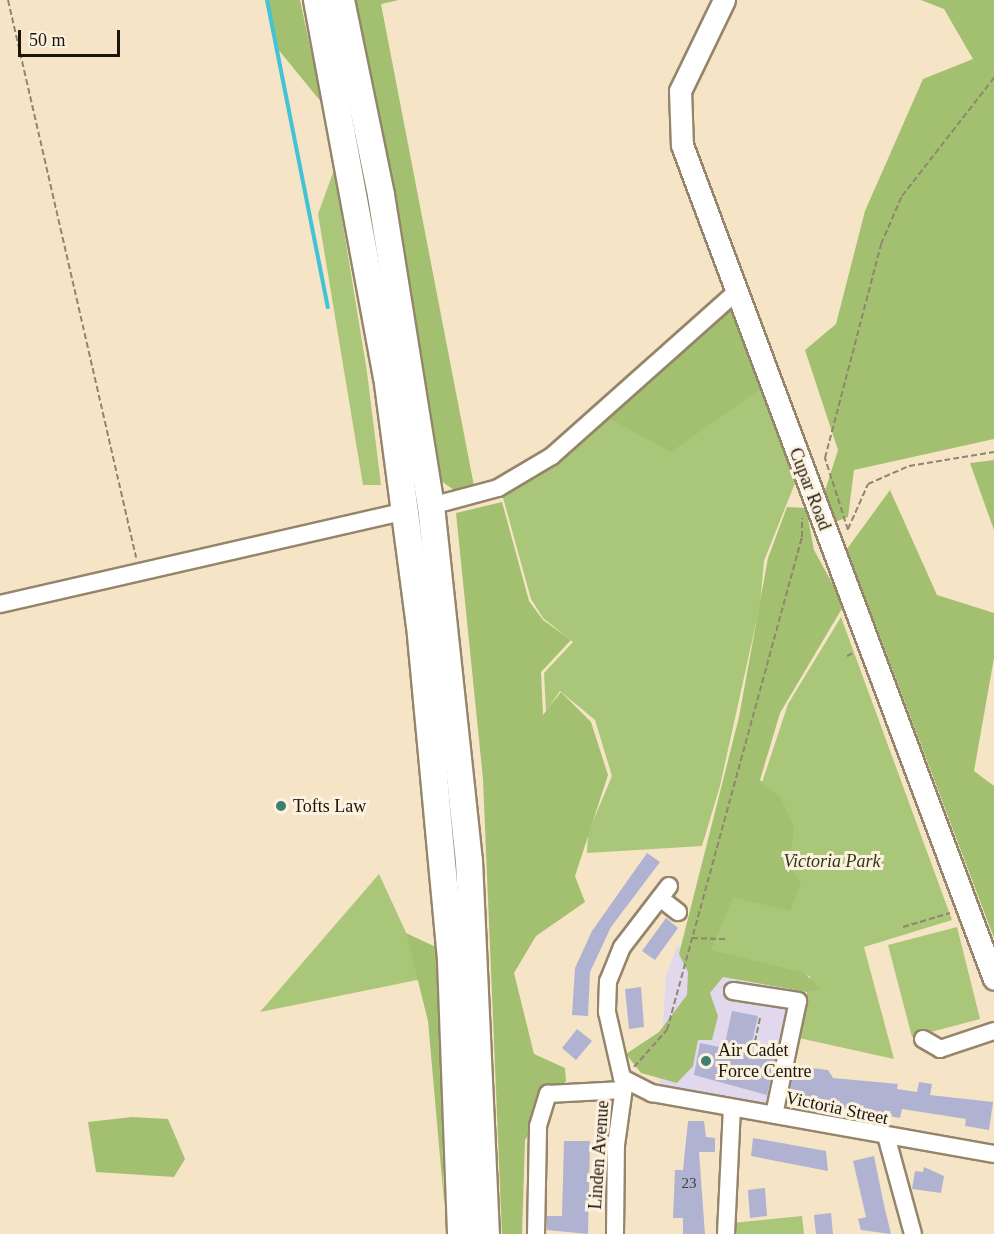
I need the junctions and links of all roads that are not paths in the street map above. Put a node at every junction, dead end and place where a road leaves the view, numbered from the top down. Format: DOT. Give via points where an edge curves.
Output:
graph roads {
  1 [pos="317,0"];
  2 [pos="341,0"];
  3 [pos="724,0"];
  4 [pos="737,291"];
  5 [pos="419,508"];
  6 [pos="0,604"];
  7 [pos="678,912"];
  8 [pos="994,979"];
  9 [pos="733,991"];
  10 [pos="994,1031"];
  11 [pos="923,1039"];
  12 [pos="627,1079"];
  13 [pos="732,1108"];
  14 [pos="774,1115"];
  15 [pos="887,1139"];
  16 [pos="994,1154"];
  17 [pos="461,1234"];
  18 [pos="486,1234"];
  19 [pos="536,1234"];
  20 [pos="615,1234"];
  21 [pos="726,1234"];
  22 [pos="913,1234"];
  1 -- 5 [label="highway"];
  2 -- 5 [label="highway" via="381,195"];
  3 -- 4 [label="main road, Cupar Road" via="691,60 677,120"];
  4 -- 5 [label="street" via="552,456 498,488"];
  4 -- 8 [label="main road, Cupar Road"];
  5 -- 6 [label="street"];
  5 -- 17 [label="highway" via="451,960"];
  5 -- 18 [label="highway" via="469,861"];
  7 -- 12 [label="street" via="665,892 622,947 608,981 606,1012 618,1071"];
  9 -- 14 [label="street" via="798,1001"];
  10 -- 11 [label="street" via="940,1049"];
  12 -- 13 [label="street, Victoria Street" via="652,1094"];
  12 -- 19 [label="street" via="548,1094 538,1126"];
  12 -- 20 [label="street, Linden Avenue"];
  13 -- 14 [label="street, Victoria Street"];
  13 -- 21 [label="street"];
  14 -- 15 [label="street, Victoria Street"];
  15 -- 16 [label="street, Victoria Street"];
  15 -- 22 [label="street"];
}
